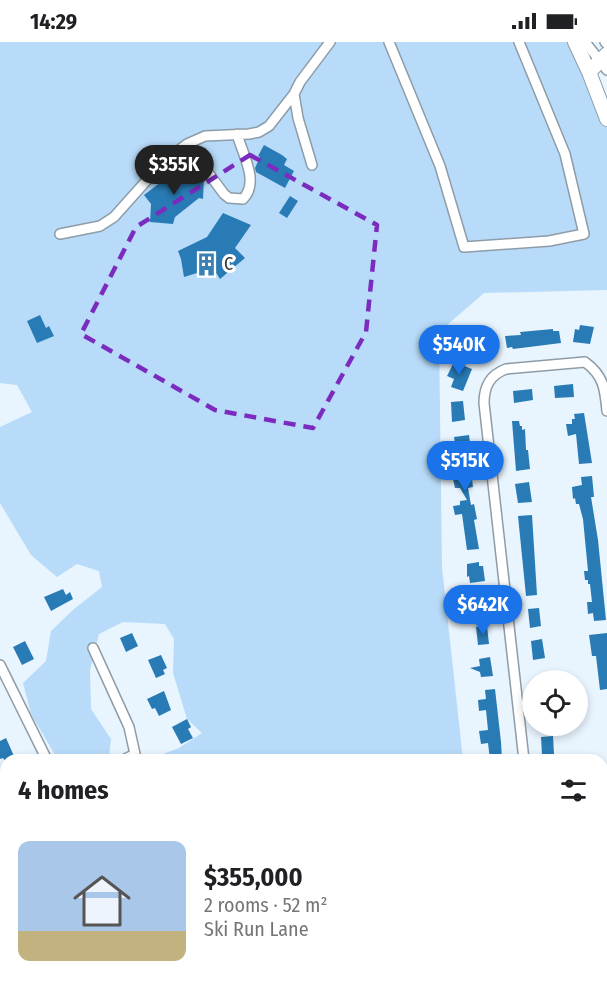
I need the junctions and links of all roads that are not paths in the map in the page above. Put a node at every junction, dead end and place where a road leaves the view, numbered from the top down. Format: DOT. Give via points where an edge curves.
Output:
graph roads {
  1 [pos="330,42"];
  2 [pos="388,42"];
  3 [pos="519,42"];
  4 [pos="575,42"];
  5 [pos="585,42"];
  6 [pos="601,64"];
  7 [pos="294,94"];
  8 [pos="607,119"];
  9 [pos="237,134"];
  10 [pos="187,144"];
  11 [pos="312,165"];
  12 [pos="60,234"];
  13 [pos="607,411"];
  14 [pos="93,648"];
  15 [pos="0,665"];
  16 [pos="44,754"];
  17 [pos="135,754"];
  18 [pos="523,754"];
  1 -- 7 [label="street"];
  2 -- 3 [label="street" via="440,166 464,247 549,241 584,234 565,154"];
  4 -- 6 [label="highway"];
  5 -- 6 [label="street"];
  6 -- 8 [label="highway"];
  7 -- 9 [label="street" via="269,126 259,132"];
  7 -- 11 [label="street"];
  9 -- 10 [label="street" via="205,136"];
  9 -- 10 [label="street" via="250,181 243,199 224,194"];
  10 -- 12 [label="street" via="164,161 114,217 100,226"];
  13 -- 18 [label="street" via="600,374 585,362 506,369 490,379 485,388"];
  14 -- 17 [label="street" via="129,727"];
  15 -- 16 [label="street"];
}
